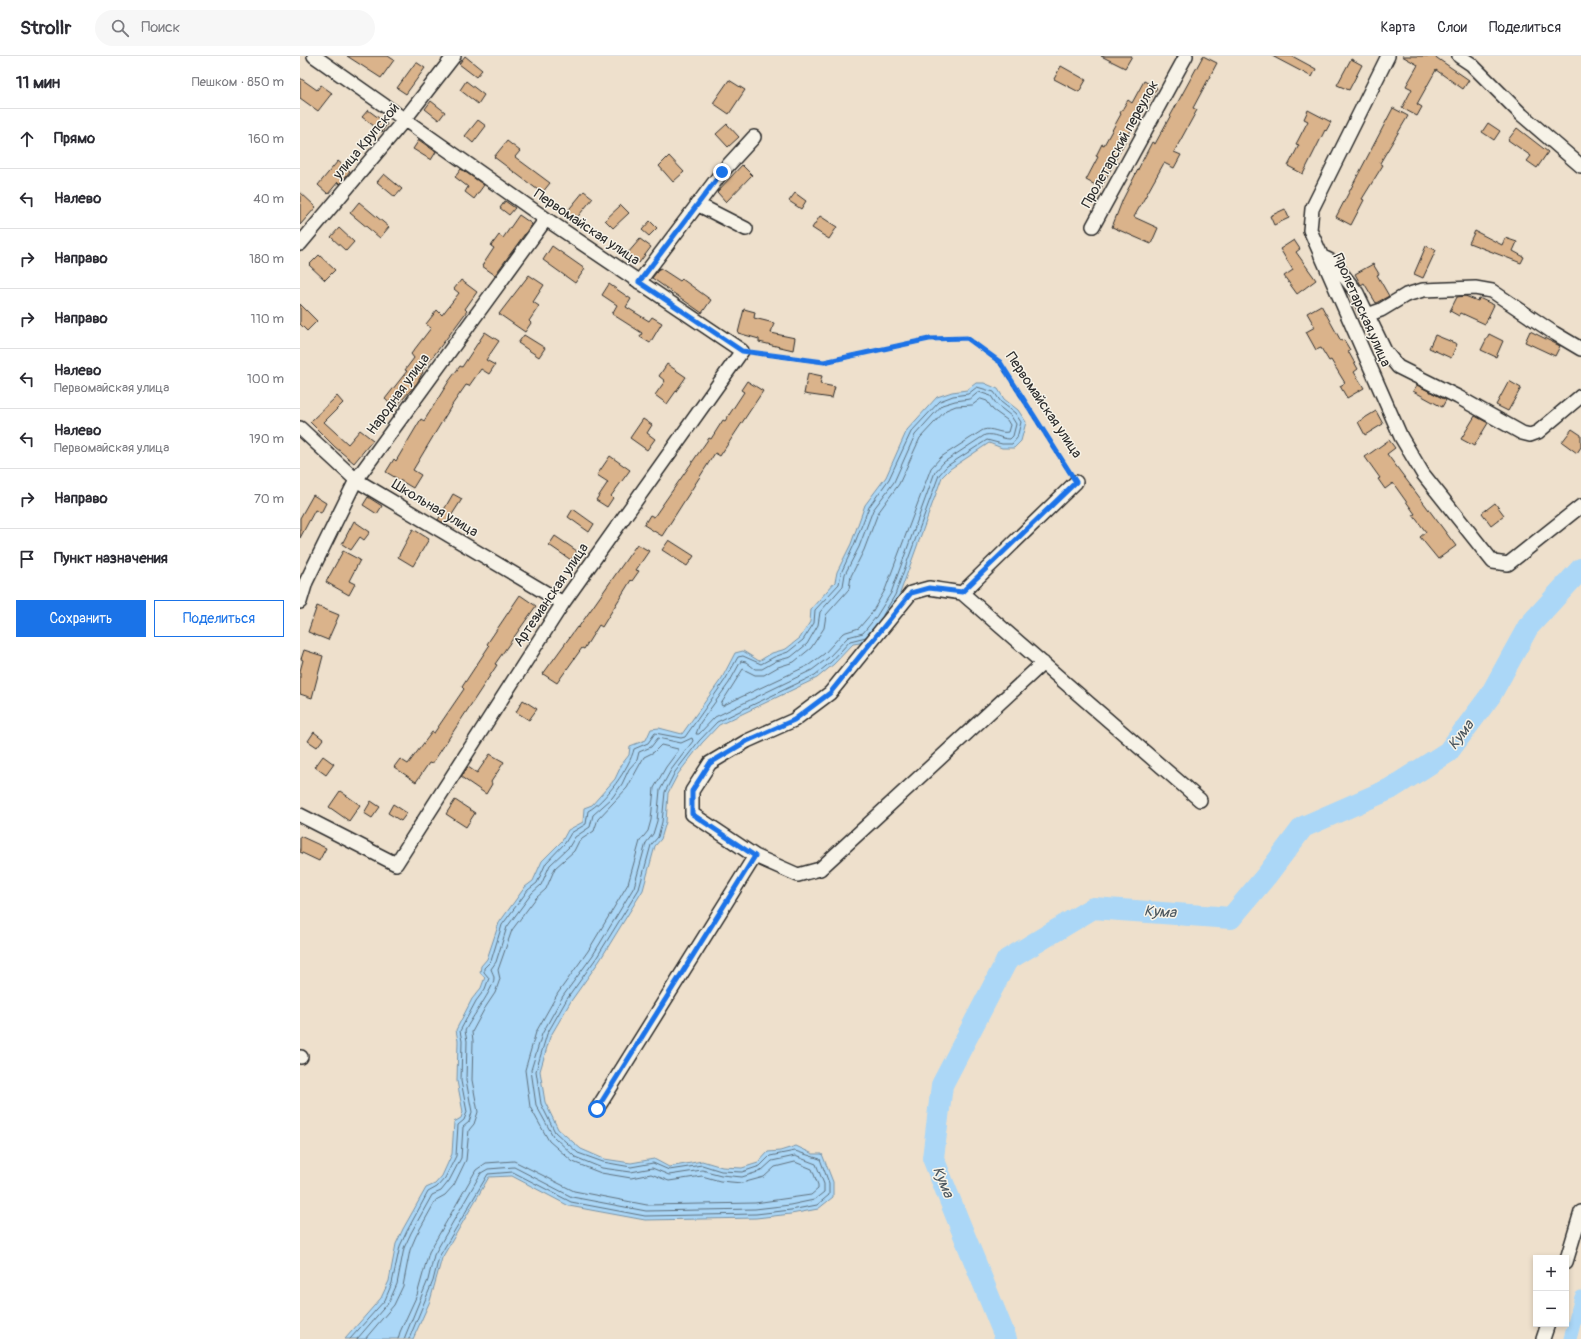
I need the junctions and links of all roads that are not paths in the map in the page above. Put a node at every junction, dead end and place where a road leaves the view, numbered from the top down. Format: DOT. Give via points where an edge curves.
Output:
graph roads {
  1 [pos="314,56"];
  2 [pos="454,56"];
  3 [pos="1186,56"];
  4 [pos="1388,56"];
  5 [pos="1459,56"];
  6 [pos="405,119"];
  7 [pos="754,137"];
  8 [pos="1581,166"];
  9 [pos="697,204"];
  10 [pos="546,219"];
  11 [pos="1093,226"];
  12 [pos="746,229"];
  13 [pos="300,244"];
  14 [pos="1321,256"];
  15 [pos="639,282"];
  16 [pos="1367,315"];
  17 [pos="1581,348"];
  18 [pos="742,351"];
  19 [pos="1581,396"];
  20 [pos="300,428"];
  21 [pos="356,480"];
  22 [pos="1076,482"];
  23 [pos="1581,506"];
  24 [pos="962,592"];
  25 [pos="300,602"];
  26 [pos="563,603"];
  27 [pos="1043,664"];
  28 [pos="1200,800"];
  29 [pos="300,815"];
  30 [pos="755,856"];
  31 [pos="597,1109"];
  32 [pos="1581,1212"];
  33 [pos="1568,1255"];
  34 [pos="1547,1327"];
  35 [pos="1543,1339"];
  1 -- 6 [label="street, Первомайская улица"];
  2 -- 6 [label="street, улица Крупской"];
  3 -- 11 [label="street, Пролетарский переулок"];
  4 -- 14 [label="street, Пролетарская улица" via="1312,209 1310,230"];
  5 -- 8 [label="street" via="1471,64 1522,115"];
  6 -- 10 [label="street, Первомайская улица"];
  6 -- 13 [label="street, улица Крупской"];
  7 -- 9 [label="street"];
  9 -- 12 [label="street"];
  9 -- 15 [label="street"];
  10 -- 15 [label="street, Первомайская улица"];
  10 -- 21 [label="street, Народная улица"];
  14 -- 16 [label="street" via="1332,262 1357,293"];
  14 -- 23 [label="street, Пролетарская улица" via="1401,437 1424,474 1493,562 1508,564"];
  15 -- 18 [label="street, Первомайская улица"];
  16 -- 17 [label="street" via="1406,295 1423,290 1475,288 1492,291"];
  16 -- 19 [label="street" via="1384,351 1398,367 1522,433 1530,435 1538,432"];
  18 -- 26 [label="street, Артезианская улица"];
  20 -- 21 [label="street, Школьная улица"];
  21 -- 25 [label="street, Народная улица" via="306,582"];
  21 -- 26 [label="street, Школьная улица"];
  22 -- 24 [label="street"];
  24 -- 27 [label="street"];
  24 -- 30 [label="street" via="929,588 911,593 830,693 794,720 747,741 710,763 692,791 692,814"];
  26 -- 29 [label="street, Артезианская улица" via="396,864"];
  27 -- 28 [label="street"];
  27 -- 30 [label="street" via="820,869 798,875"];
  30 -- 31 [label="street"];
  32 -- 33 [label="street"];
  34 -- 35 [label="street"];
}
